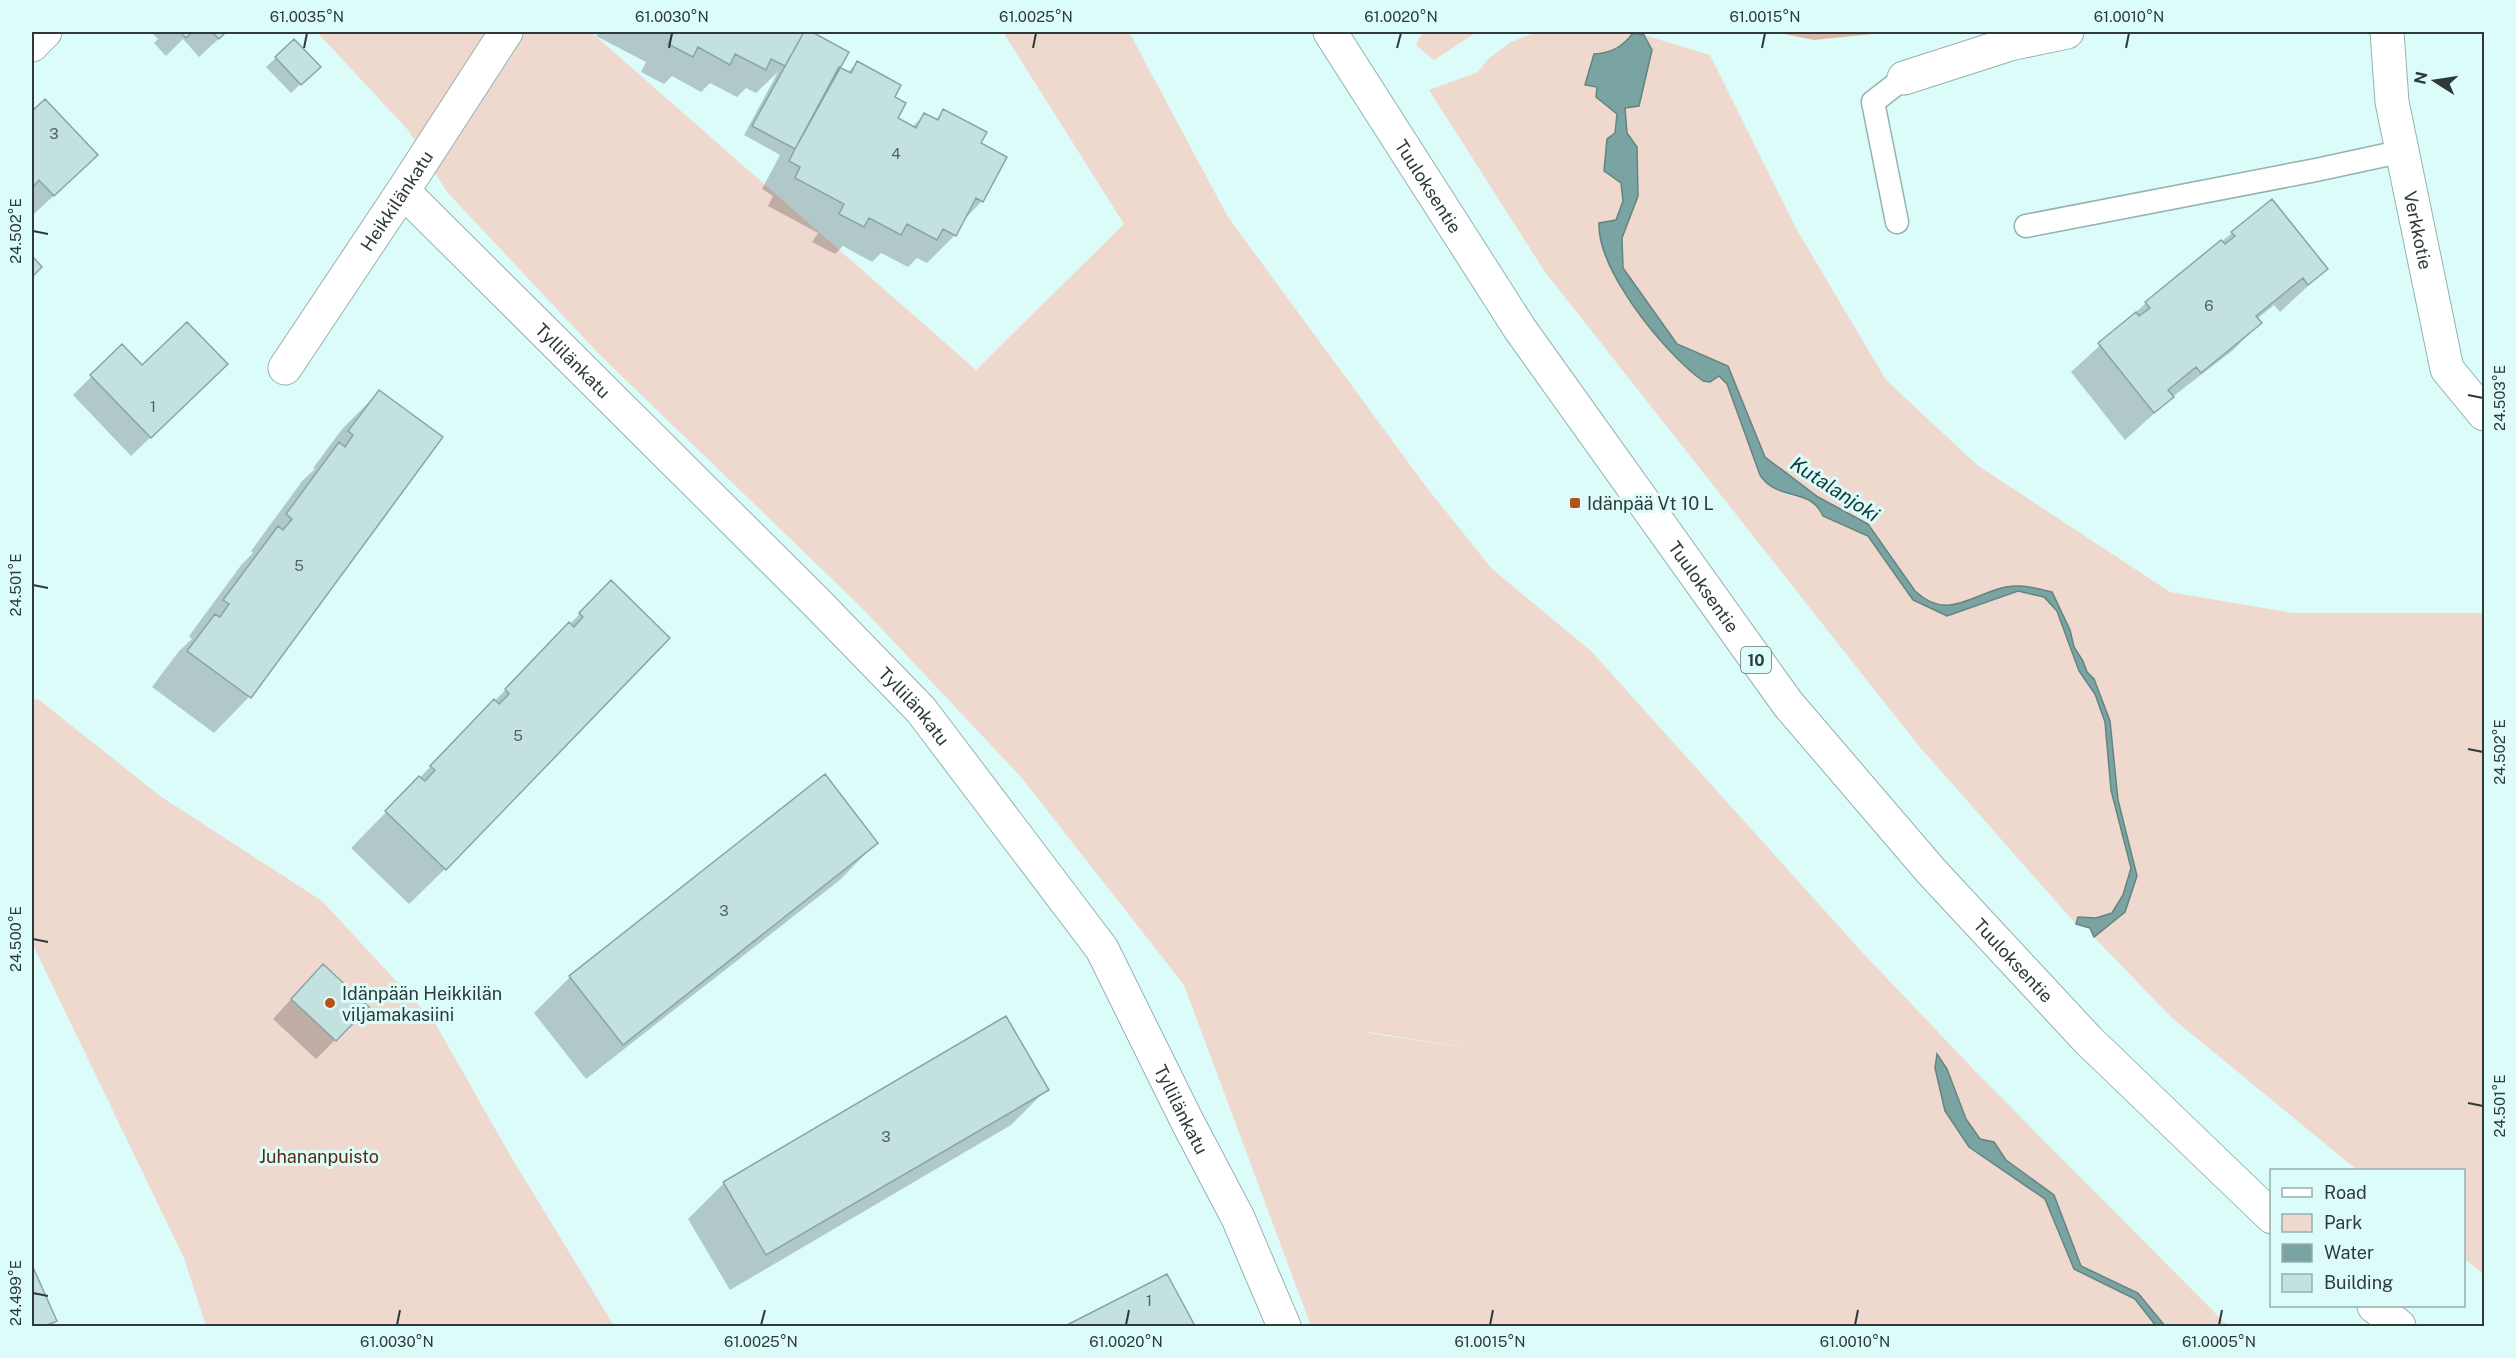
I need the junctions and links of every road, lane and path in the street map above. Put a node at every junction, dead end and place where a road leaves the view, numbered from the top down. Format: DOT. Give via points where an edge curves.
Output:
graph roads {
  1 [pos="45,32"];
  2 [pos="506,32"];
  3 [pos="1330,32"];
  4 [pos="2067,32"];
  5 [pos="2386,32"];
  6 [pos="32,45"];
  7 [pos="1904,78"];
  8 [pos="2404,151"];
  9 [pos="404,191"];
  10 [pos="1897,222"];
  11 [pos="2026,225"];
  12 [pos="285,368"];
  13 [pos="2484,414"];
  14 [pos="2270,1216"];
  15 [pos="2376,1307"];
  16 [pos="1284,1326"];
  17 [pos="2399,1326"];
  1 -- 6 [label="main road"];
  2 -- 9 [label="main road, Heikkilänkatu"];
  3 -- 14 [label="main road, Tuuloksentie / 10" via="1521,329 1788,704 1931,871 2088,1040"];
  4 -- 7 [label="main road" via="2010,44"];
  5 -- 8 [label="main road, Verkkotie" via="2392,102"];
  7 -- 10 [label="lane" via="1874,102"];
  8 -- 11 [label="lane"];
  8 -- 13 [label="main road, Verkkotie" via="2447,369"];
  9 -- 12 [label="main road, Heikkilänkatu"];
  9 -- 16 [label="main road, Tyllilänkatu" via="921,710 1102,949 1238,1218"];
  15 -- 17 [label="main road"];
}
